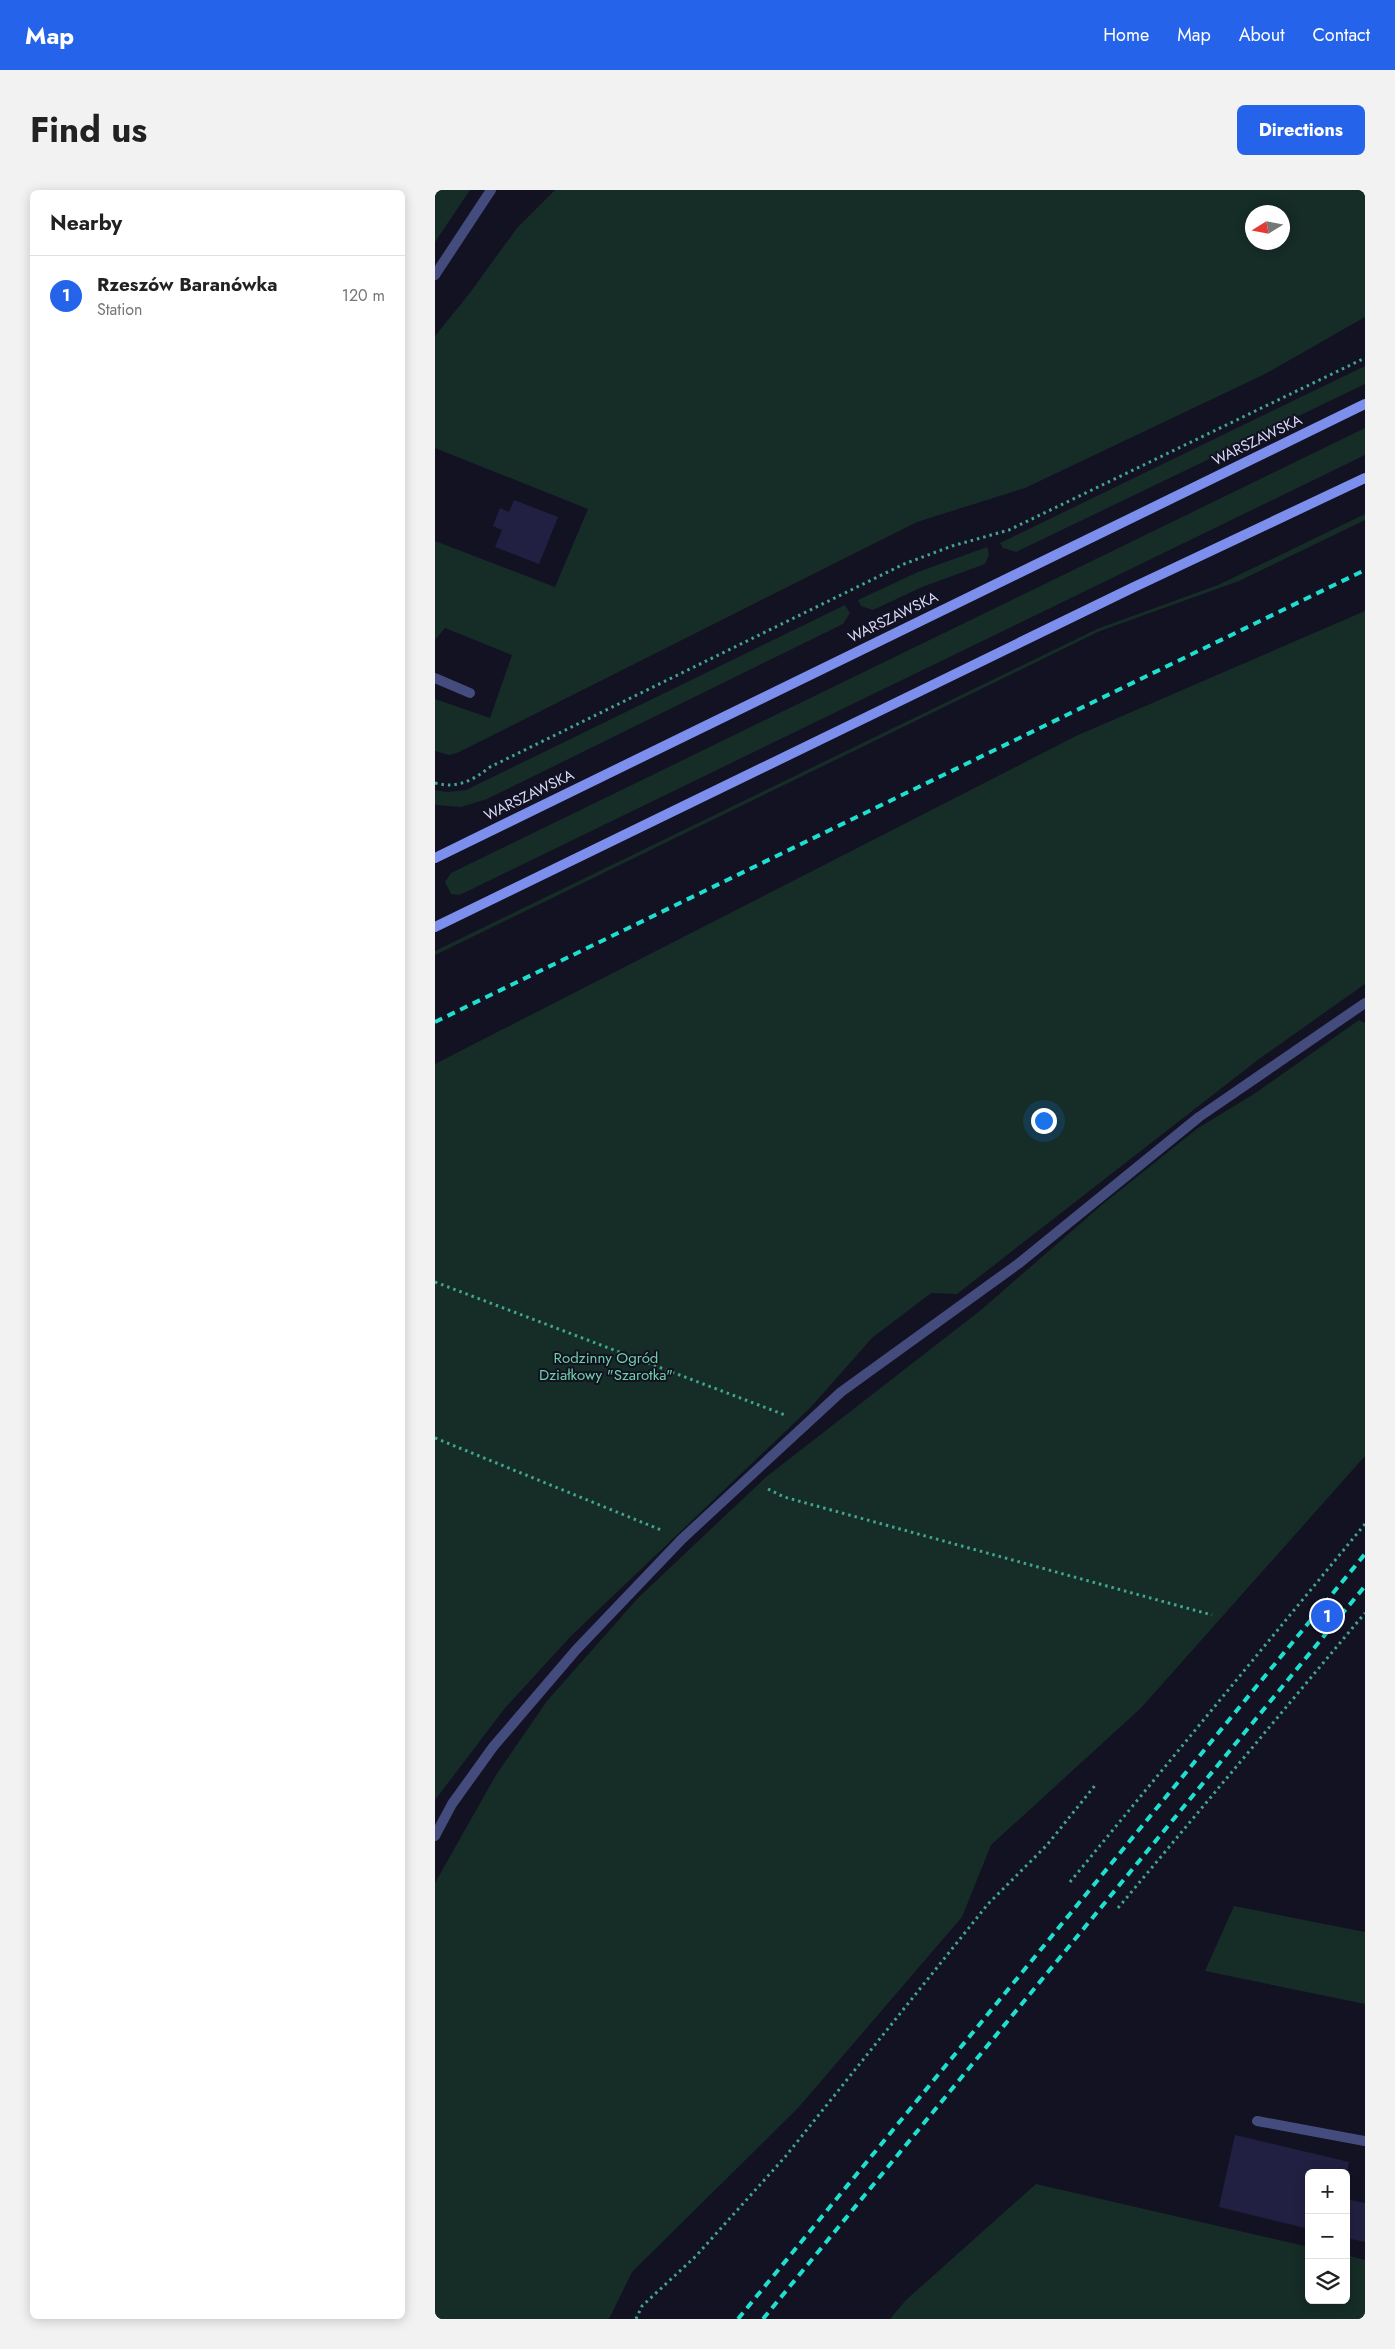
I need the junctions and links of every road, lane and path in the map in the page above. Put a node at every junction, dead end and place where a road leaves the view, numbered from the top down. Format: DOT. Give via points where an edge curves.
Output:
graph roads {
  1 [pos="491,190"];
  2 [pos="435,275"];
  3 [pos="1365,358"];
  4 [pos="1365,404"];
  5 [pos="1365,478"];
  6 [pos="435,678"];
  7 [pos="471,693"];
  8 [pos="435,783"];
  9 [pos="435,858"];
  10 [pos="435,927"];
  11 [pos="1365,1003"];
  12 [pos="435,1282"];
  13 [pos="807,1423"];
  14 [pos="435,1438"];
  15 [pos="748,1478"];
  16 [pos="1365,1524"];
  17 [pos="682,1539"];
  18 [pos="1365,1613"];
  19 [pos="1212,1615"];
  20 [pos="1097,1783"];
  21 [pos="435,1836"];
  22 [pos="1070,1882"];
  23 [pos="1118,1908"];
  24 [pos="1257,2122"];
  25 [pos="1365,2141"];
  26 [pos="636,2319"];
  1 -- 2 [label="lane"];
  3 -- 8 [label="path" via="1009,530 904,564 490,767 472,780 448,785"];
  4 -- 9 [label="main road, WARSZAWSKA"];
  5 -- 10 [label="main road" via="1123,592"];
  6 -- 7 [label="lane"];
  11 -- 13 [label="lane" via="1199,1117 1062,1230 841,1392"];
  12 -- 13 [label="path"];
  13 -- 15 [label="lane"];
  14 -- 17 [label="path"];
  15 -- 17 [label="lane"];
  15 -- 19 [label="path" via="784,1497"];
  16 -- 22 [label="path"];
  17 -- 21 [label="lane" via="576,1650 493,1748 452,1804"];
  18 -- 23 [label="path"];
  20 -- 26 [label="path" via="1047,1845 988,1904 785,2157 696,2256 642,2306"];
  24 -- 25 [label="lane"];
}
